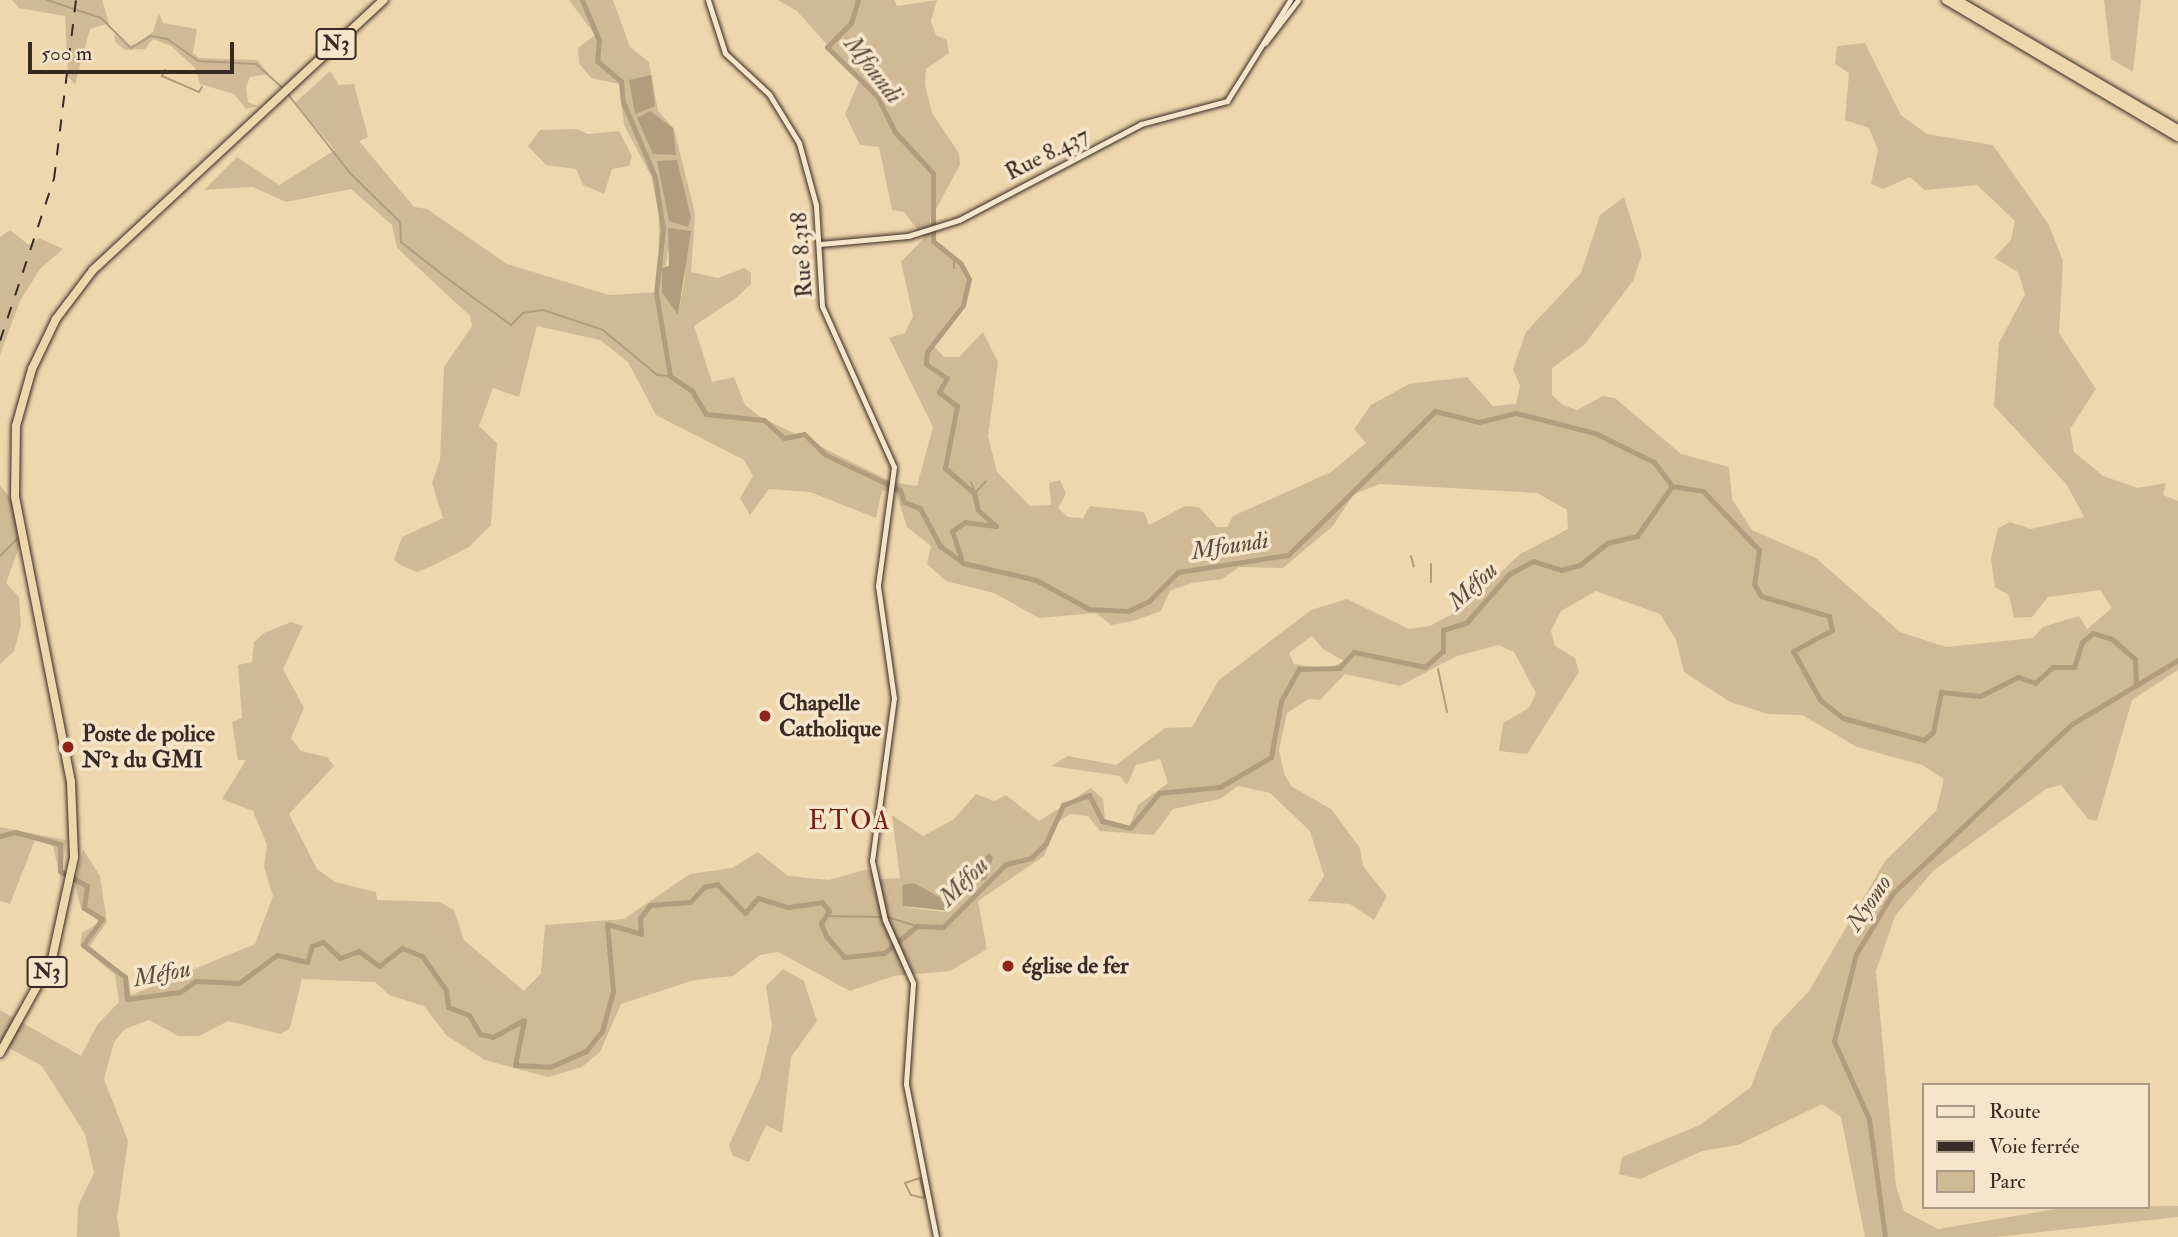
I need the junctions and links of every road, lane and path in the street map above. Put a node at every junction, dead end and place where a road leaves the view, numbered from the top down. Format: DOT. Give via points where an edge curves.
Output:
graph roads {
  1 [pos="383,0"];
  2 [pos="708,0"];
  3 [pos="1290,0"];
  4 [pos="1298,0"];
  5 [pos="1946,0"];
  6 [pos="1957,0"];
  7 [pos="1260,47"];
  8 [pos="2178,129"];
  9 [pos="2178,137"];
  10 [pos="820,244"];
  11 [pos="0,1053"];
  12 [pos="936,1237"];
  1 -- 11 [label="highway, N3" via="83,281 48,332 23,395 15,497 71,782 72,876 44,980"];
  2 -- 10 [label="main road, Rue 8.318" via="729,60 775,101 799,143"];
  3 -- 7 [label="main road, Rue 8.437"];
  4 -- 7 [label="main road, Rue 8.437"];
  5 -- 9 [label="highway"];
  6 -- 8 [label="highway"];
  7 -- 10 [label="main road, Rue 8.437" via="1227,101 1141,124 982,209 932,229"];
  10 -- 12 [label="main road, Rue 8.318" via="822,306 889,451 894,481 880,567 880,624 894,698 873,861 912,983 906,1084"];
}
